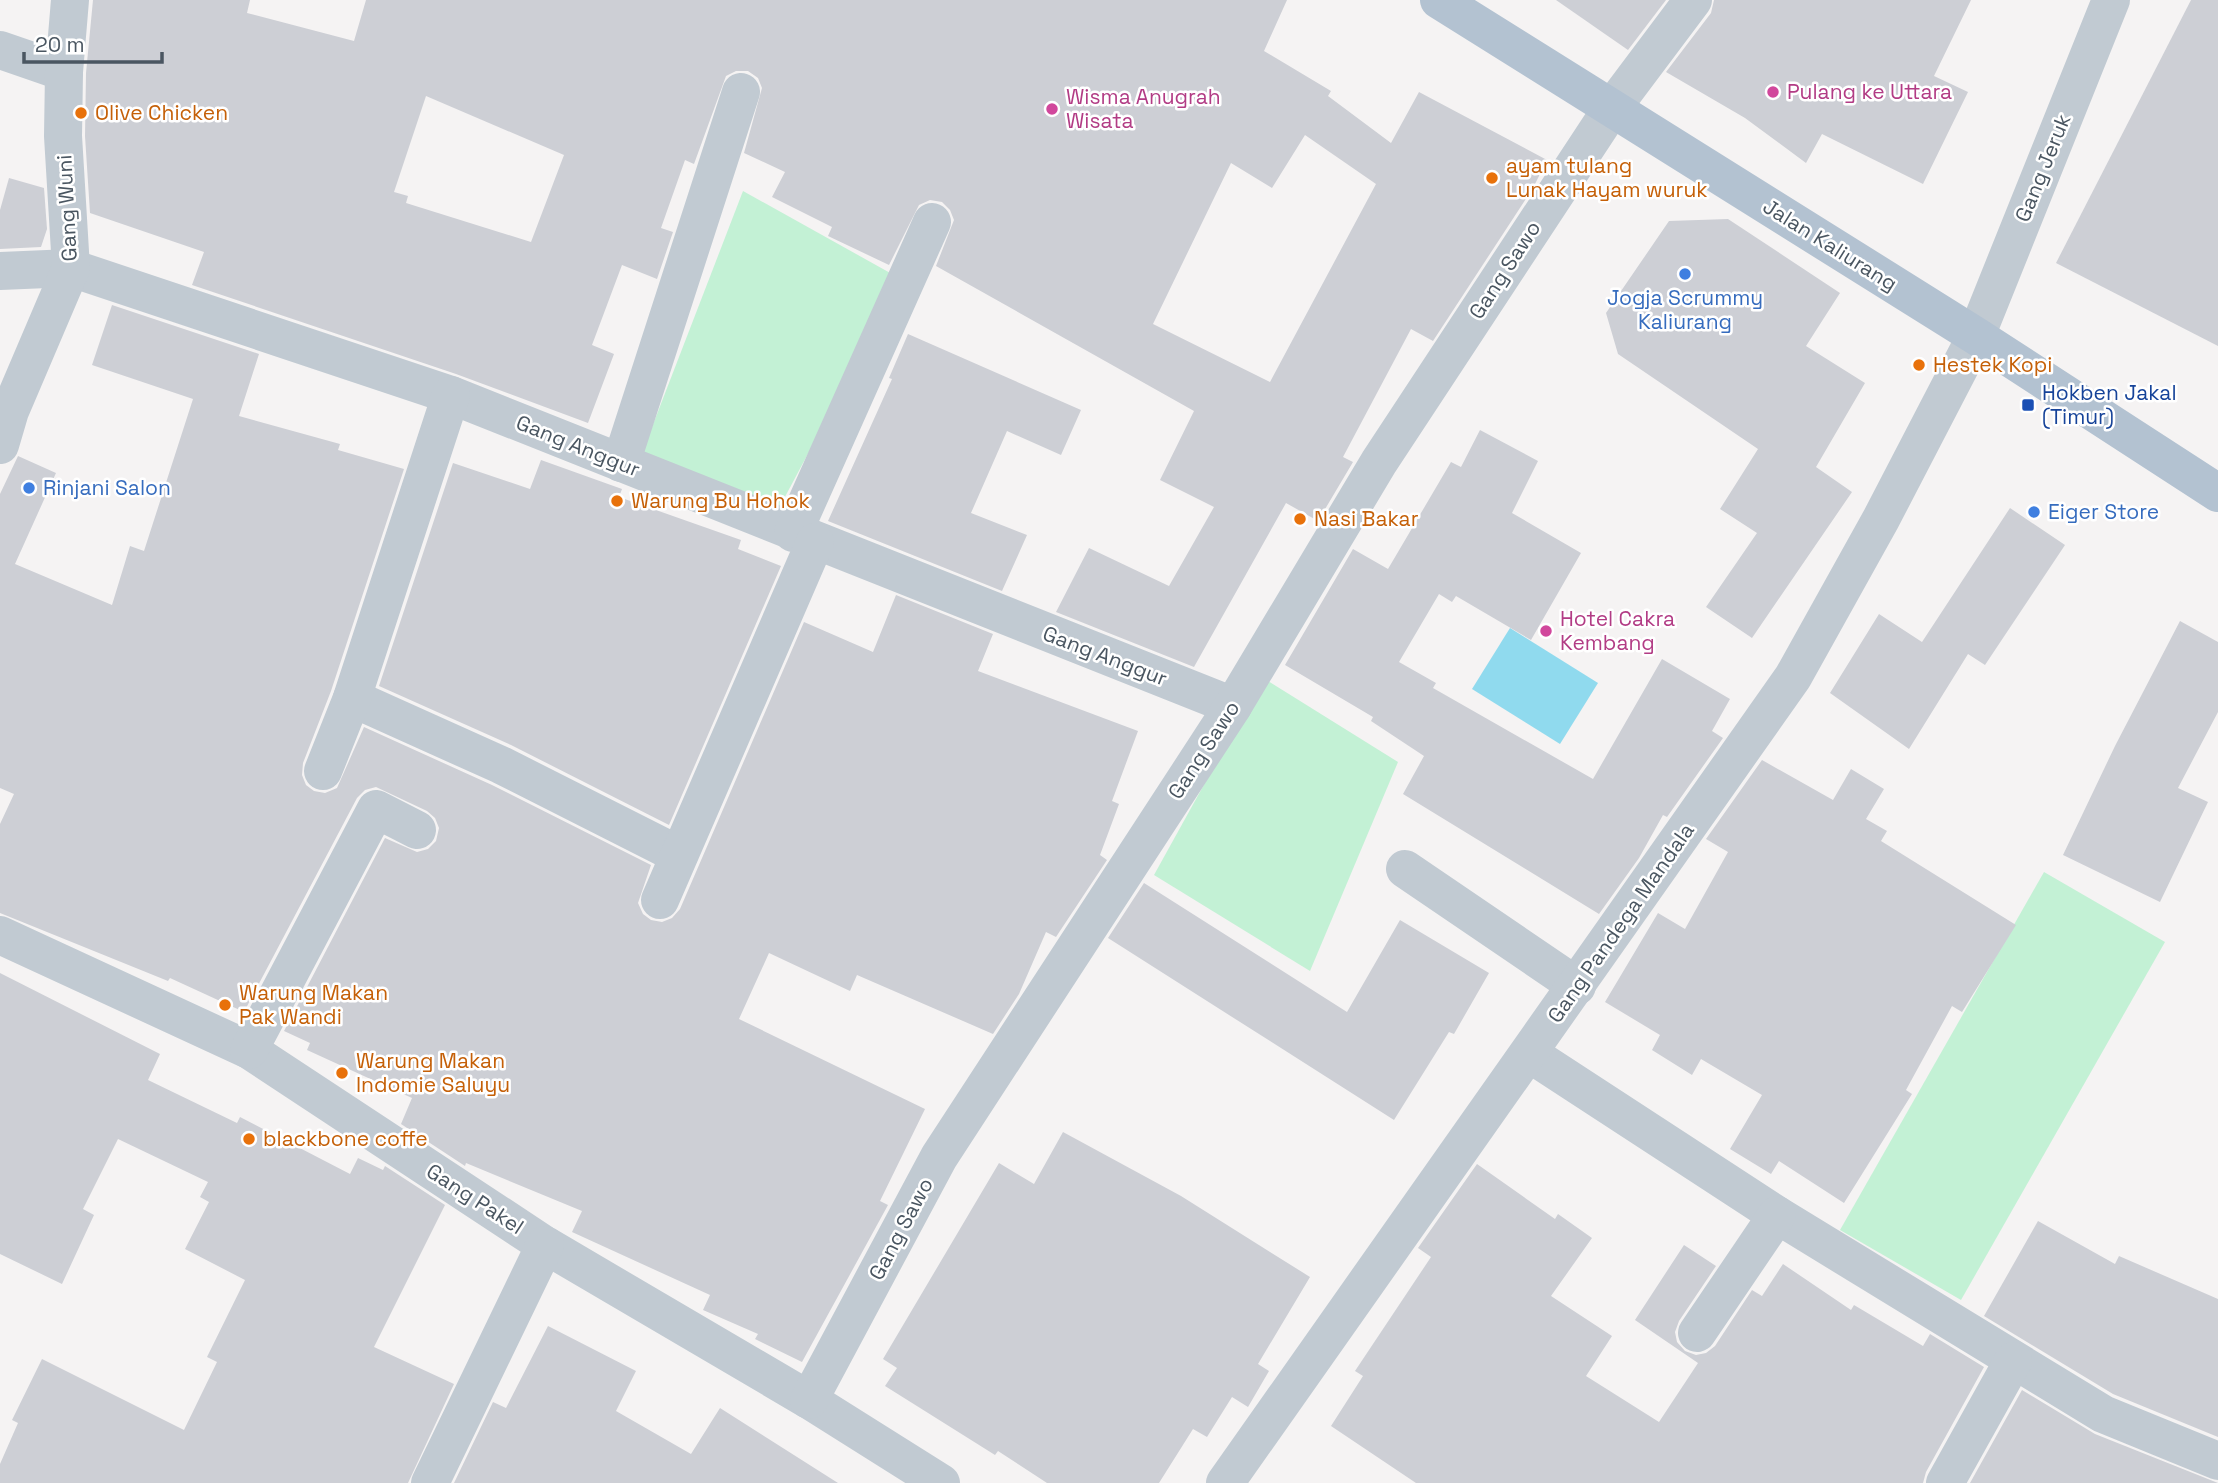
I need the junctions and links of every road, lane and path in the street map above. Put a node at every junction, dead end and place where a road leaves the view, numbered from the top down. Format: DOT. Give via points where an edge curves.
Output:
graph roads {
  1 [pos="70,0"];
  2 [pos="1439,0"];
  3 [pos="1693,0"];
  4 [pos="2111,0"];
  5 [pos="0,50"];
  6 [pos="64,72"];
  7 [pos="741,92"];
  8 [pos="1612,108"];
  9 [pos="932,222"];
  10 [pos="71,268"];
  11 [pos="0,271"];
  12 [pos="1976,336"];
  13 [pos="452,395"];
  14 [pos="0,445"];
  15 [pos="621,463"];
  16 [pos="2218,493"];
  17 [pos="804,538"];
  18 [pos="352,698"];
  19 [pos="1233,706"];
  20 [pos="323,771"];
  21 [pos="417,830"];
  22 [pos="680,855"];
  23 [pos="1405,869"];
  24 [pos="660,900"];
  25 [pos="0,935"];
  26 [pos="1577,986"];
  27 [pos="249,1050"];
  28 [pos="1530,1054"];
  29 [pos="1777,1215"];
  30 [pos="545,1245"];
  31 [pos="1697,1333"];
  32 [pos="2013,1361"];
  33 [pos="809,1400"];
  34 [pos="2218,1461"];
  35 [pos="430,1483"];
  36 [pos="941,1483"];
  37 [pos="1226,1483"];
  38 [pos="1945,1483"];
  1 -- 6 [label="street, Gang Wuni"];
  2 -- 8 [label="main road, Jalan Kaliurang"];
  3 -- 8 [label="street, Gang Sawo"];
  4 -- 12 [label="street, Gang Jeruk"];
  5 -- 6 [label="street"];
  6 -- 10 [label="street, Gang Wuni"];
  7 -- 15 [label="street"];
  8 -- 12 [label="main road, Jalan Kaliurang"];
  8 -- 19 [label="street, Gang Sawo" via="1380,461"];
  9 -- 17 [label="street"];
  10 -- 11 [label="street"];
  10 -- 13 [label="street, Gang Anggur"];
  10 -- 14 [label="street, Gang Wuni"];
  12 -- 16 [label="main road, Jalan Kaliurang"];
  12 -- 26 [label="street, Gang Pandega Mandala" via="1793,677"];
  13 -- 15 [label="street, Gang Anggur"];
  13 -- 18 [label="street"];
  15 -- 17 [label="street, Gang Anggur"];
  17 -- 19 [label="street, Gang Anggur"];
  17 -- 22 [label="street"];
  18 -- 20 [label="street"];
  18 -- 22 [label="street" via="501,765"];
  19 -- 33 [label="street, Gang Sawo" via="939,1157"];
  21 -- 27 [label="street" via="376,808"];
  22 -- 24 [label="street"];
  23 -- 26 [label="street"];
  25 -- 27 [label="street, Gang Pakel"];
  26 -- 28 [label="street, Gang Pandega Mandala"];
  27 -- 30 [label="street, Gang Pakel"];
  28 -- 29 [label="street"];
  28 -- 37 [label="street, Gang Pandega Mandala"];
  29 -- 31 [label="street"];
  29 -- 32 [label="street"];
  30 -- 33 [label="street, Gang Pakel"];
  30 -- 35 [label="street"];
  32 -- 34 [label="street" via="2103,1414"];
  32 -- 38 [label="street"];
  33 -- 36 [label="street, Gang Pakel"];
}
